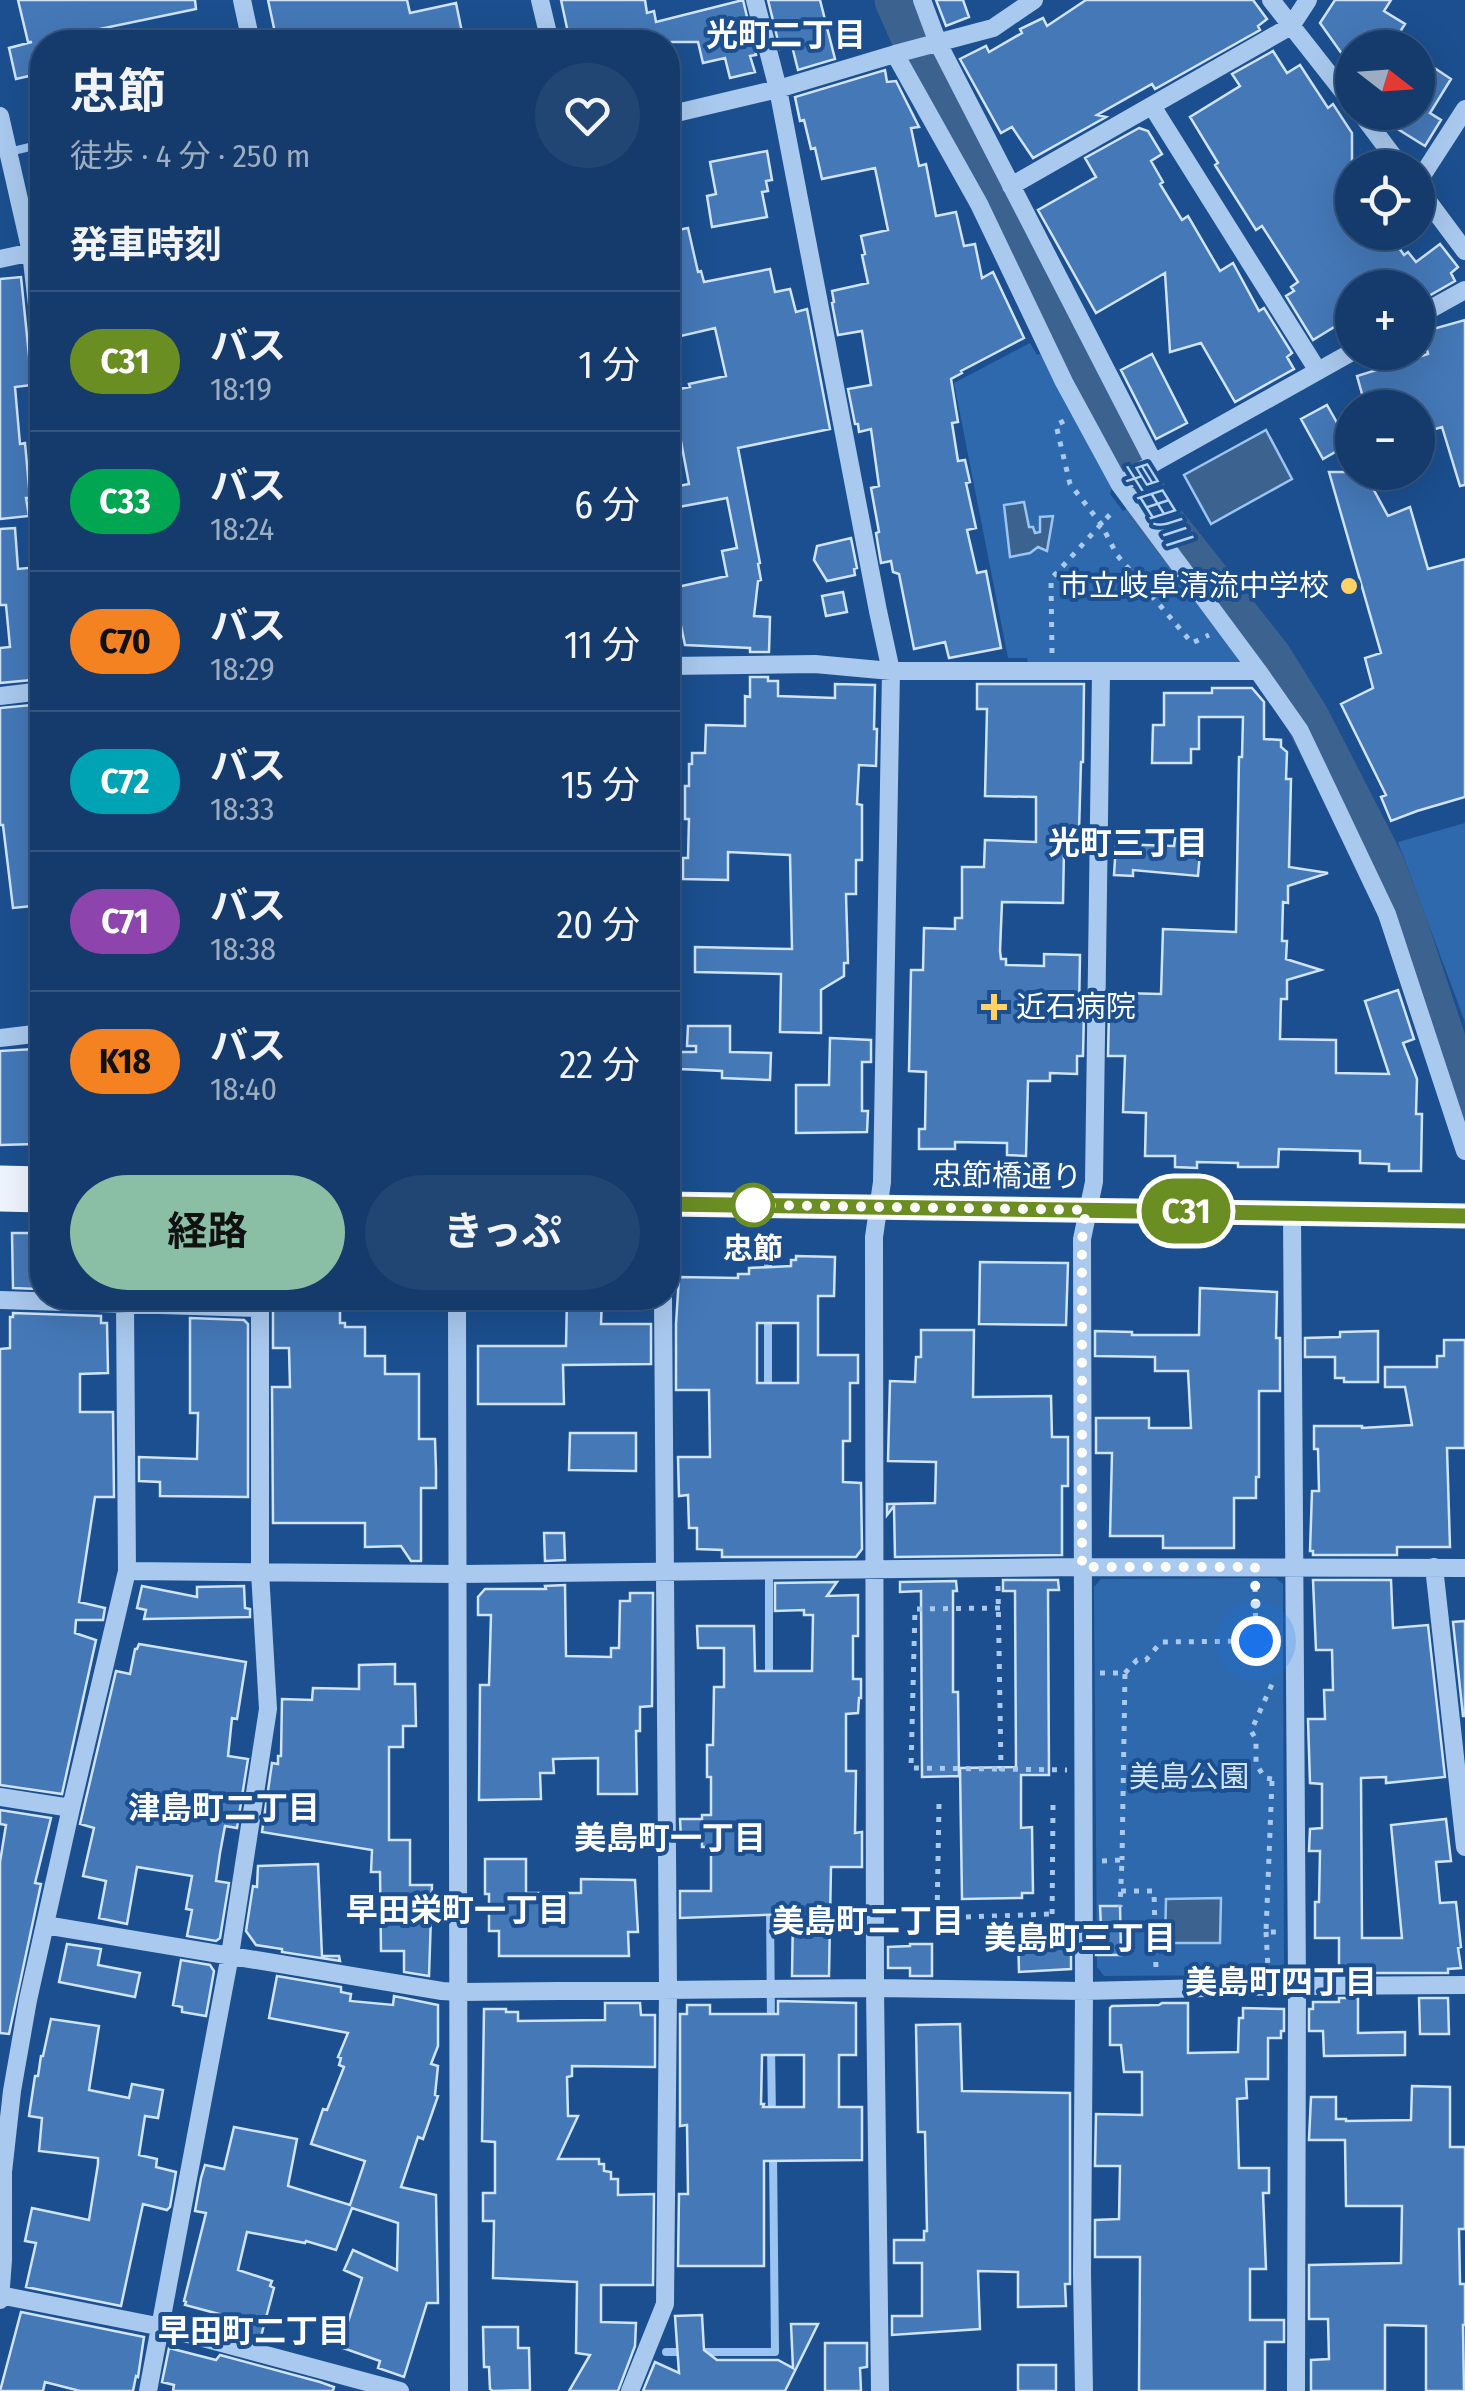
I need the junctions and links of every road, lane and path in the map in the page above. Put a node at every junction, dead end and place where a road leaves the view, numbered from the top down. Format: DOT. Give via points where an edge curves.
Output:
graph roads {
  1 [pos="242,0"];
  2 [pos="540,0"];
  3 [pos="755,0"];
  4 [pos="922,0"];
  5 [pos="1034,0"];
  6 [pos="1271,0"];
  7 [pos="1308,0"];
  8 [pos="1291,26"];
  9 [pos="248,30"];
  10 [pos="547,30"];
  11 [pos="935,44"];
  12 [pos="900,52"];
  13 [pos="1335,82"];
  14 [pos="778,90"];
  15 [pos="1152,106"];
  16 [pos="1465,109"];
  17 [pos="680,112"];
  18 [pos="0,116"];
  19 [pos="1435,158"];
  20 [pos="1012,186"];
  21 [pos="1435,209"];
  22 [pos="30,227"];
  23 [pos="1465,251"];
  24 [pos="30,253"];
  25 [pos="0,260"];
  26 [pos="1465,290"];
  27 [pos="1435,307"];
  28 [pos="1335,362"];
  29 [pos="1318,372"];
  30 [pos="1080,411"];
  31 [pos="1152,464"];
  32 [pos="1125,487"];
  33 [pos="1101,524"];
  34 [pos="1225,627"];
  35 [pos="680,666"];
  36 [pos="1052,670"];
  37 [pos="891,671"];
  38 [pos="1258,671"];
  39 [pos="1101,672"];
  40 [pos="30,692"];
  41 [pos="0,696"];
  42 [pos="30,1034"];
  43 [pos="0,1038"];
  44 [pos="1465,1150"];
  45 [pos="0,1178"];
  46 [pos="30,1179"];
  47 [pos="0,1199"];
  48 [pos="30,1200"];
  49 [pos="680,1204"];
  50 [pos="878,1207"];
  51 [pos="1086,1210"];
  52 [pos="1292,1213"];
  53 [pos="1465,1216"];
  54 [pos="0,1300"];
  55 [pos="30,1301"];
  56 [pos="124,1310"];
  57 [pos="260,1310"];
  58 [pos="458,1310"];
  59 [pos="663,1310"];
  60 [pos="1082,1567"];
  61 [pos="1255,1567"];
  62 [pos="1294,1567"];
  63 [pos="1434,1567"];
  64 [pos="997,1568"];
  65 [pos="1465,1568"];
  66 [pos="874,1569"];
  67 [pos="127,1570"];
  68 [pos="260,1572"];
  69 [pos="665,1572"];
  70 [pos="457,1574"];
  71 [pos="1000,1608"];
  72 [pos="1256,1641"];
  73 [pos="1275,1666"];
  74 [pos="1083,1672"];
  75 [pos="1126,1674"];
  76 [pos="1275,1678"];
  77 [pos="1000,1769"];
  78 [pos="1084,1770"];
  79 [pos="1272,1780"];
  80 [pos="3,1797"];
  81 [pos="939,1804"];
  82 [pos="1053,1806"];
  83 [pos="70,1808"];
  84 [pos="1465,1847"];
  85 [pos="1122,1860"];
  86 [pos="1084,1862"];
  87 [pos="1120,1891"];
  88 [pos="1120,1907"];
  89 [pos="1052,1914"];
  90 [pos="45,1925"];
  91 [pos="1084,1926"];
  92 [pos="1266,1932"];
  93 [pos="230,1956"];
  94 [pos="1268,1970"];
  95 [pos="1156,1972"];
  96 [pos="1465,1985"];
  97 [pos="1297,1986"];
  98 [pos="875,1988"];
  99 [pos="668,1990"];
  100 [pos="1084,1991"];
  101 [pos="460,1992"];
  102 [pos="0,2297"];
  103 [pos="162,2327"];
  104 [pos="148,2391"];
  105 [pos="400,2391"];
  106 [pos="459,2391"];
  107 [pos="630,2391"];
  108 [pos="880,2391"];
  109 [pos="1084,2391"];
  110 [pos="1296,2391"];
  1 -- 9 [label="street"];
  2 -- 10 [label="street"];
  3 -- 14 [label="street"];
  4 -- 11 [label="street"];
  5 -- 11 [label="street" via="994,28"];
  6 -- 8 [label="street"];
  7 -- 8 [label="street"];
  8 -- 13 [label="street"];
  8 -- 15 [label="street"];
  11 -- 12 [label="street"];
  11 -- 20 [label="street"];
  12 -- 14 [label="street"];
  12 -- 30 [label="street"];
  14 -- 17 [label="street"];
  14 -- 37 [label="street"];
  15 -- 20 [label="street"];
  15 -- 29 [label="street"];
  16 -- 19 [label="street"];
  18 -- 22 [label="street"];
  20 -- 31 [label="street"];
  21 -- 23 [label="street"];
  24 -- 25 [label="street"];
  26 -- 27 [label="street"];
  28 -- 29 [label="street"];
  29 -- 31 [label="street"];
  30 -- 32 [label="street"];
  30 -- 33 [label="path" via="1056,426 1070,484"];
  31 -- 32 [label="street"];
  32 -- 33 [label="path"];
  32 -- 34 [label="street"];
  33 -- 34 [label="path" via="1116,555 1192,643"];
  33 -- 36 [label="path" via="1052,579"];
  34 -- 38 [label="street"];
  35 -- 37 [label="street" via="815,664"];
  36 -- 37 [label="street"];
  36 -- 39 [label="street"];
  37 -- 50 [label="street"];
  38 -- 39 [label="street"];
  38 -- 44 [label="street" via="1300,732 1387,914"];
  39 -- 51 [label="street" via="1094,1182"];
  40 -- 41 [label="street"];
  42 -- 43 [label="street"];
  45 -- 46 [label="main road"];
  47 -- 48 [label="main road"];
  49 -- 50 [label="main road, 忠節橋通り"];
  50 -- 51 [label="main road, 忠節橋通り"];
  50 -- 66 [label="street"];
  51 -- 52 [label="main road, 忠節橋通り"];
  51 -- 60 [label="street"];
  52 -- 53 [label="main road, 忠節橋通り"];
  52 -- 62 [label="street"];
  54 -- 55 [label="street"];
  56 -- 67 [label="street"];
  57 -- 68 [label="street"];
  58 -- 70 [label="street"];
  59 -- 69 [label="street"];
  60 -- 61 [label="street"];
  60 -- 64 [label="street"];
  60 -- 74 [label="street"];
  61 -- 62 [label="street"];
  61 -- 72 [label="path"];
  62 -- 63 [label="street"];
  62 -- 97 [label="street"];
  63 -- 65 [label="street"];
  63 -- 84 [label="street"];
  64 -- 66 [label="street"];
  64 -- 71 [label="path"];
  66 -- 69 [label="street"];
  66 -- 98 [label="street"];
  67 -- 68 [label="street"];
  67 -- 83 [label="street"];
  68 -- 70 [label="street"];
  68 -- 93 [label="street" via="268,1710"];
  69 -- 70 [label="street"];
  69 -- 99 [label="street"];
  70 -- 101 [label="street"];
  71 -- 77 [label="path"];
  71 -- 77 [label="path" via="915,1609 912,1768"];
  72 -- 73 [label="path" via="1275,1654"];
  72 -- 75 [label="path" via="1161,1642"];
  74 -- 75 [label="path"];
  74 -- 78 [label="street"];
  75 -- 85 [label="path"];
  76 -- 79 [label="path" via="1251,1731 1256,1764"];
  77 -- 78 [label="path"];
  78 -- 86 [label="street"];
  80 -- 83 [label="street"];
  81 -- 89 [label="path" via="936,1918"];
  82 -- 89 [label="path"];
  83 -- 90 [label="street"];
  85 -- 86 [label="path"];
  85 -- 87 [label="path"];
  86 -- 91 [label="street"];
  87 -- 88 [label="path"];
  87 -- 95 [label="path" via="1154,1892"];
  89 -- 91 [label="path" via="1052,1928"];
  90 -- 93 [label="street"];
  90 -- 102 [label="street" via="12,2091"];
  91 -- 100 [label="street"];
  92 -- 94 [label="path"];
  93 -- 101 [label="street"];
  93 -- 103 [label="street"];
  96 -- 97 [label="street"];
  97 -- 100 [label="street"];
  97 -- 110 [label="street"];
  98 -- 99 [label="street"];
  98 -- 100 [label="street"];
  98 -- 108 [label="street"];
  99 -- 101 [label="street"];
  99 -- 107 [label="street" via="665,2304"];
  100 -- 109 [label="street"];
  101 -- 106 [label="street"];
  102 -- 103 [label="street"];
  103 -- 104 [label="street"];
  103 -- 105 [label="street"];
}
